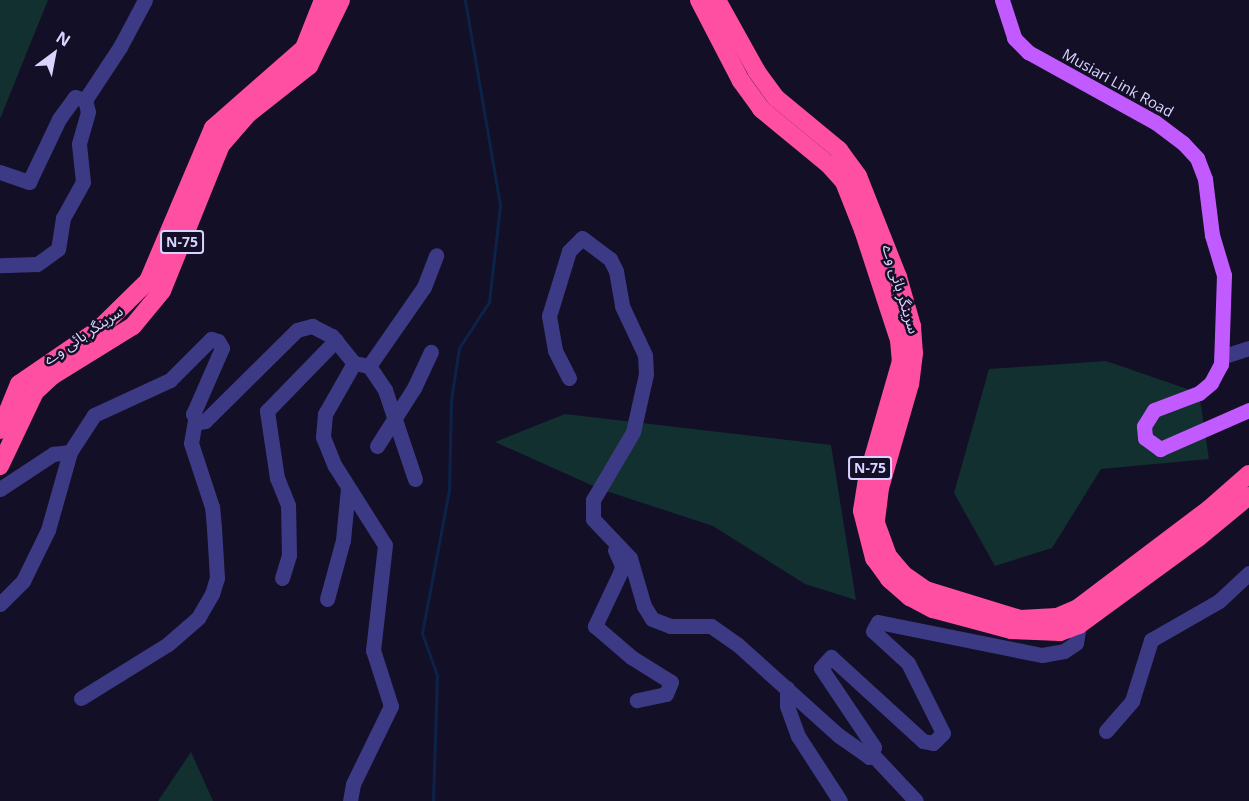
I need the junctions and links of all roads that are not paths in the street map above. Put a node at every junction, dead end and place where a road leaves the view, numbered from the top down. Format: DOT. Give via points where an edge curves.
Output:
graph roads {
  1 [pos="145,0"];
  2 [pos="323,0"];
  3 [pos="341,0"];
  4 [pos="699,0"];
  5 [pos="717,0"];
  6 [pos="1002,0"];
  7 [pos="85,100"];
  8 [pos="0,172"];
  9 [pos="436,255"];
  10 [pos="0,265"];
  11 [pos="336,340"];
  12 [pos="1249,348"];
  13 [pos="431,352"];
  14 [pos="1221,357"];
  15 [pos="362,365"];
  16 [pos="569,378"];
  17 [pos="1249,410"];
  18 [pos="396,420"];
  19 [pos="195,421"];
  20 [pos="0,430"];
  21 [pos="377,446"];
  22 [pos="69,452"];
  23 [pos="0,466"];
  24 [pos="1249,474"];
  25 [pos="415,479"];
  26 [pos="348,488"];
  27 [pos="0,489"];
  28 [pos="1249,496"];
  29 [pos="609,539"];
  30 [pos="1249,573"];
  31 [pos="282,578"];
  32 [pos="327,599"];
  33 [pos="0,604"];
  34 [pos="1079,625"];
  35 [pos="787,688"];
  36 [pos="81,698"];
  37 [pos="637,700"];
  38 [pos="1106,731"];
  39 [pos="872,754"];
  40 [pos="350,801"];
  41 [pos="840,801"];
  42 [pos="916,801"];
  1 -- 7 [label="street"];
  2 -- 20 [label="highway, سرینگر ہائی وے / N-75" via="304,48 213,128 148,281 98,330 19,384"];
  3 -- 23 [label="highway, سرینگر ہائی وے / N-75" via="309,66 248,114 221,145 162,291 133,326 52,376 35,392"];
  4 -- 34 [label="highway, سرینگر ہائی وے / N-75" via="741,81 761,109 844,182 899,340 901,361 867,479 862,511 874,558 888,579 933,609 1034,634 1060,632"];
  5 -- 24 [label="highway, سرینگر ہائی وے / N-75" via="776,98 839,150 858,176 898,277 912,326 914,353 910,384 880,488 876,523 888,556 903,574 926,590 1020,619 1057,617 1078,608"];
  6 -- 14 [label="main road, Musiari Link Road" via="1014,38 1028,52 1155,122 1197,158 1205,179 1212,236 1224,275"];
  7 -- 8 [label="street" via="75,97 59,119 29,182"];
  7 -- 10 [label="street" via="88,112 79,144 83,182 63,218 58,249 37,264"];
  9 -- 15 [label="street" via="424,287"];
  11 -- 15 [label="street"];
  11 -- 19 [label="street" via="312,326 297,330 205,421"];
  11 -- 31 [label="street" via="267,411 277,478 288,505 289,555"];
  12 -- 14 [label="street"];
  13 -- 18 [label="street"];
  14 -- 17 [label="main road, Musiari Link Road" via="1212,383 1199,393 1154,410 1144,426 1145,438 1160,449"];
  15 -- 18 [label="street" via="385,390"];
  15 -- 26 [label="street" via="328,406 321,429"];
  16 -- 29 [label="street" via="555,350 549,316 569,251 582,238 610,259 622,306 645,355 646,374 633,432 591,505 592,519"];
  18 -- 21 [label="street"];
  18 -- 25 [label="street"];
  19 -- 22 [label="street" via="195,407 222,348 216,339 205,344 170,380 94,415"];
  19 -- 36 [label="street" via="190,443 212,507 217,579 212,594 198,618 168,644"];
  22 -- 27 [label="street" via="53,454"];
  22 -- 33 [label="street" via="48,530 23,581"];
  26 -- 32 [label="street" via="343,540"];
  26 -- 40 [label="street" via="385,545 373,650 391,706 353,784"];
  28 -- 34 [label="highway, سرینگر ہائی وے / N-75"];
  29 -- 35 [label="street" via="630,558 644,606 652,619 670,626 711,626"];
  29 -- 37 [label="street" via="622,566 595,626 631,657 671,682 666,694"];
  30 -- 38 [label="street" via="1219,601 1151,640 1132,701"];
  34 -- 39 [label="street" via="1076,643 1064,651 1042,655 878,622 873,631 908,663 943,733 933,743 923,741 831,657 821,668 874,747"];
  35 -- 39 [label="street" via="838,735 869,757"];
  35 -- 41 [label="street" via="787,706 798,736"];
  39 -- 42 [label="street"];
}
